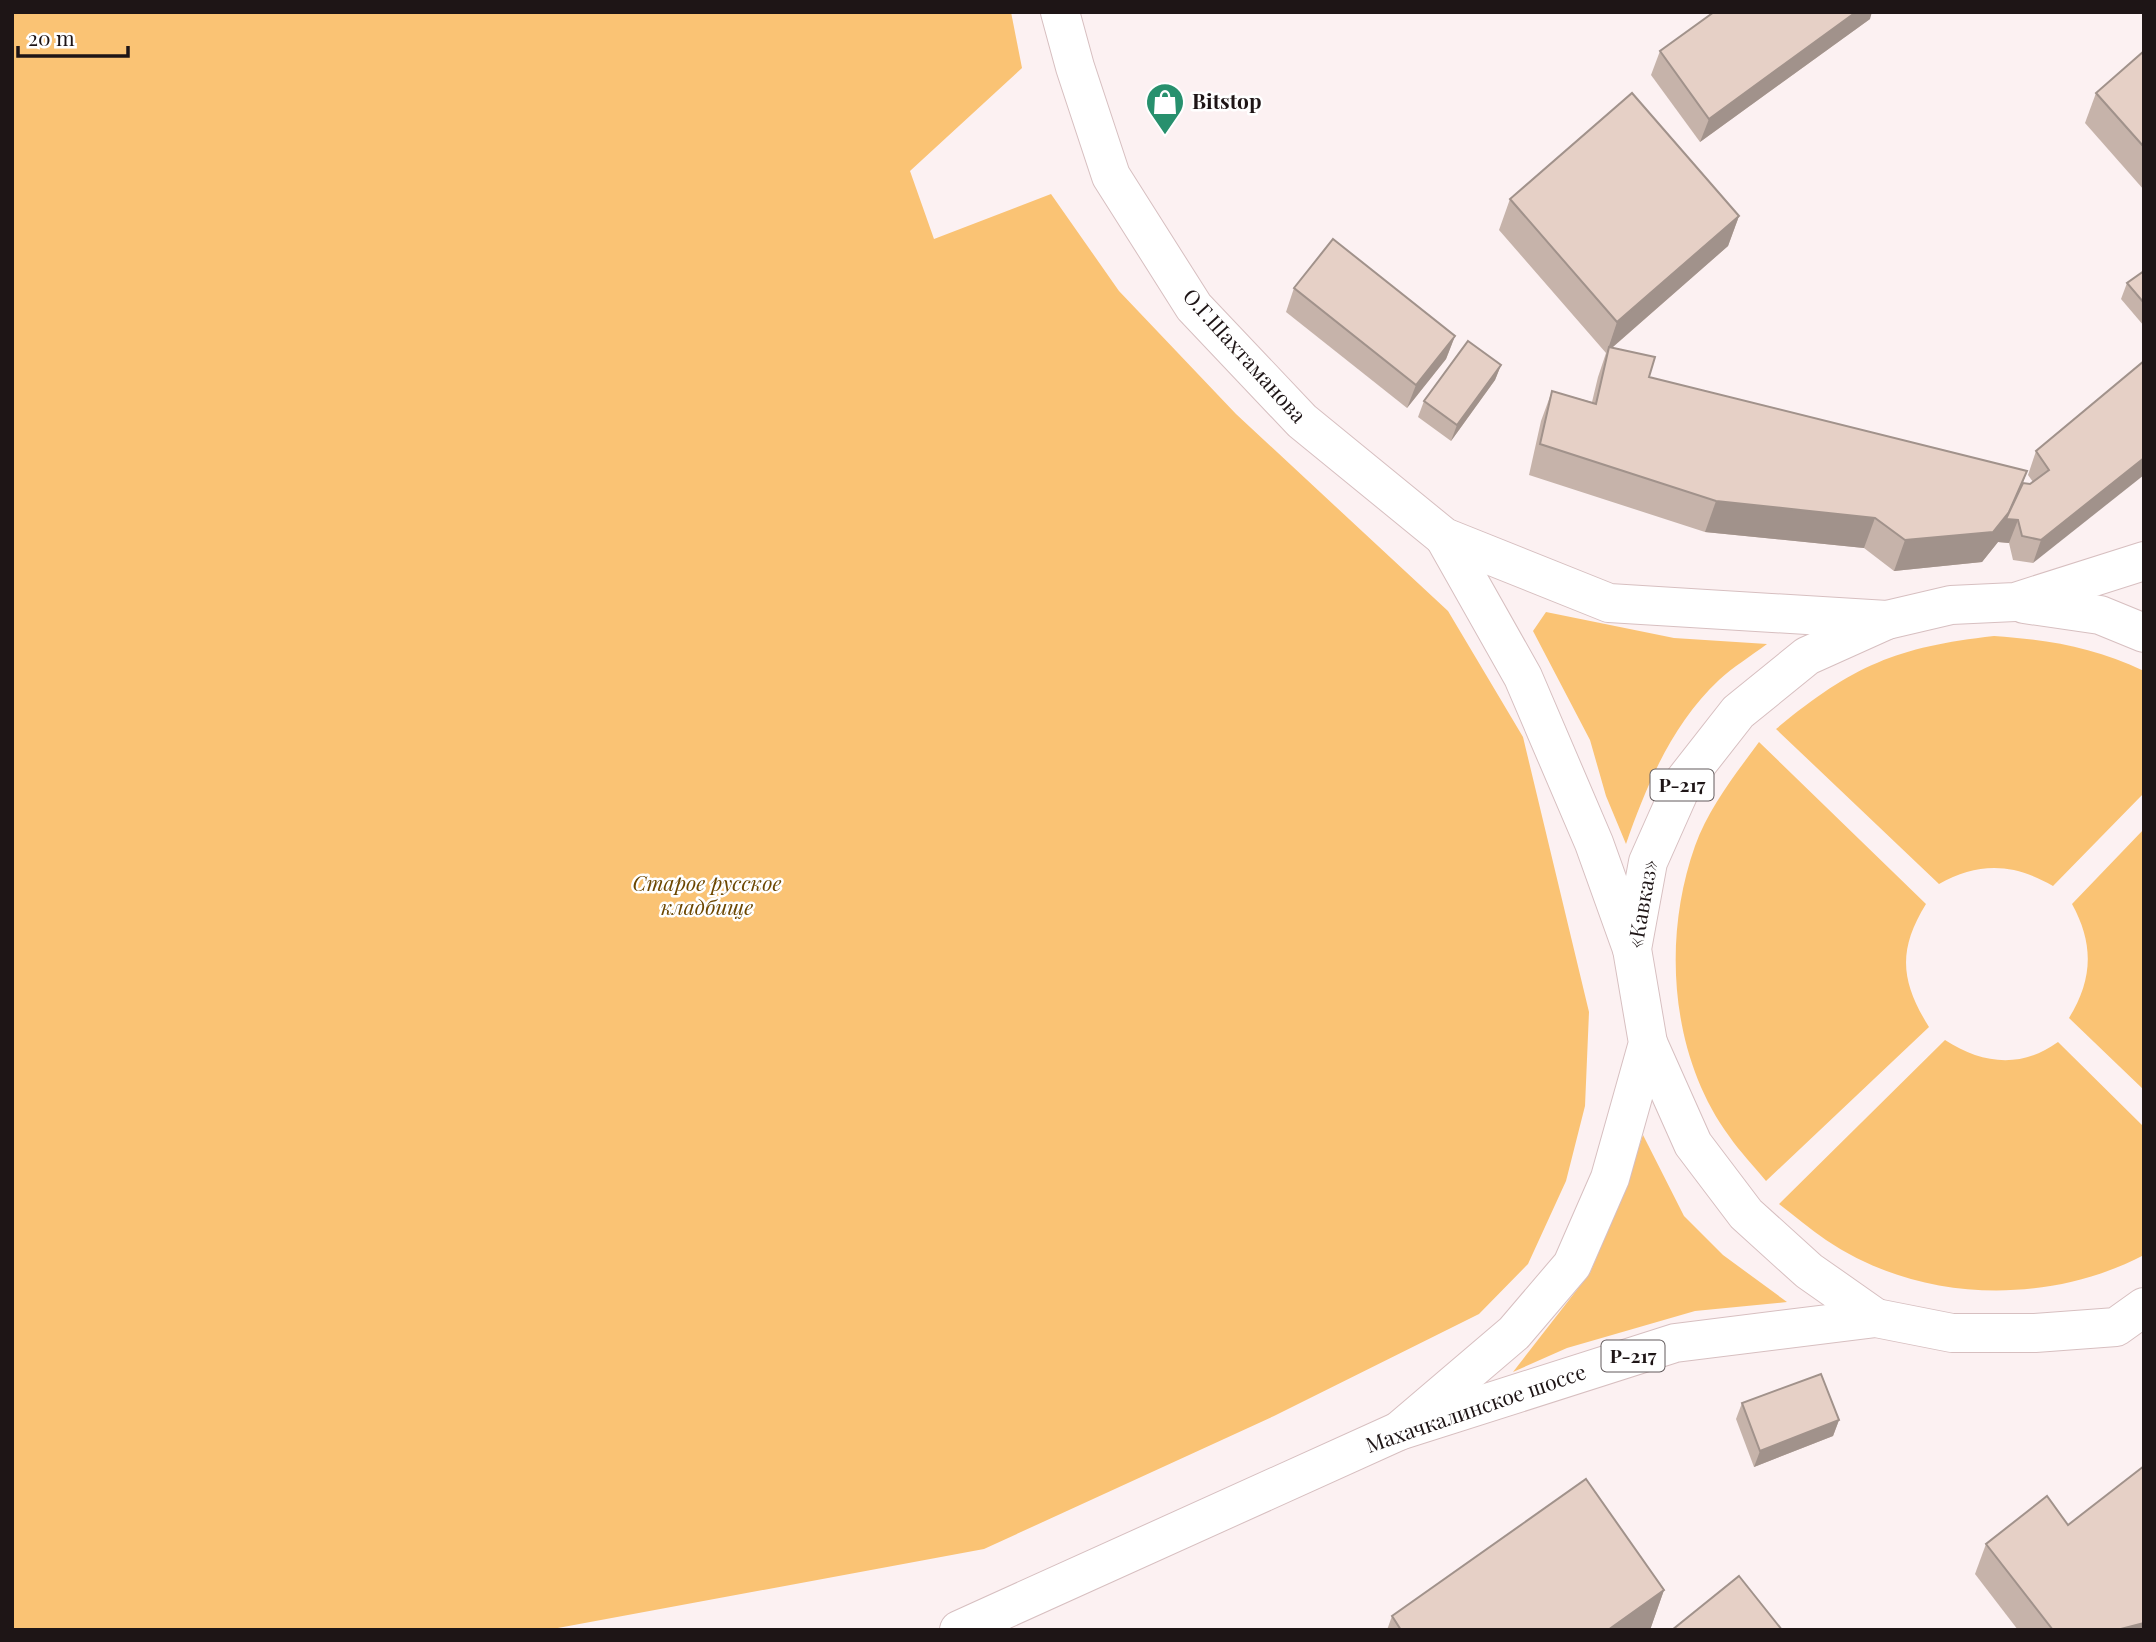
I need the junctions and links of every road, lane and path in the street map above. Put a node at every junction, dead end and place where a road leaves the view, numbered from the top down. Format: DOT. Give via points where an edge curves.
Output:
graph roads {
  1 [pos="1060,12"];
  2 [pos="1444,537"];
  3 [pos="2144,561"];
  4 [pos="2015,602"];
  5 [pos="1887,620"];
  6 [pos="2144,634"];
  7 [pos="1632,949"];
  8 [pos="1648,1044"];
  9 [pos="1876,1318"];
  10 [pos="2135,1320"];
  11 [pos="1399,1431"];
  12 [pos="959,1630"];
  1 -- 2 [label="main road, О.Г.Шахтаманова" via="1111,176 1194,307 1302,421"];
  2 -- 5 [label="main road, Р-217" via="1609,603"];
  2 -- 7 [label="main road, Р-217" via="1523,677 1594,844"];
  3 -- 4 [label="main road, «Кавказ» / Р-217"];
  4 -- 5 [label="main road, «Кавказ» / Р-217" via="1951,605"];
  4 -- 6 [label="main road, Р-217" via="2100,615"];
  5 -- 7 [label="main road, «Кавказ» / Р-217" via="1807,656 1738,712 1684,781 1648,862"];
  7 -- 8 [label="main road, «Кавказ» / Р-217"];
  8 -- 9 [label="main road, Р-217" via="1693,1144 1746,1214 1809,1271"];
  8 -- 11 [label="main road, «Кавказ» / Р-217" via="1611,1178 1572,1265 1514,1333"];
  9 -- 10 [label="main road, Махачкалинское шоссе / Р-217" via="1952,1333 2035,1333"];
  9 -- 11 [label="main road, Махачкалинское шоссе / Р-217" via="1675,1343"];
  11 -- 12 [label="main road, Махачкалинское шоссе / Р-217"];
}
